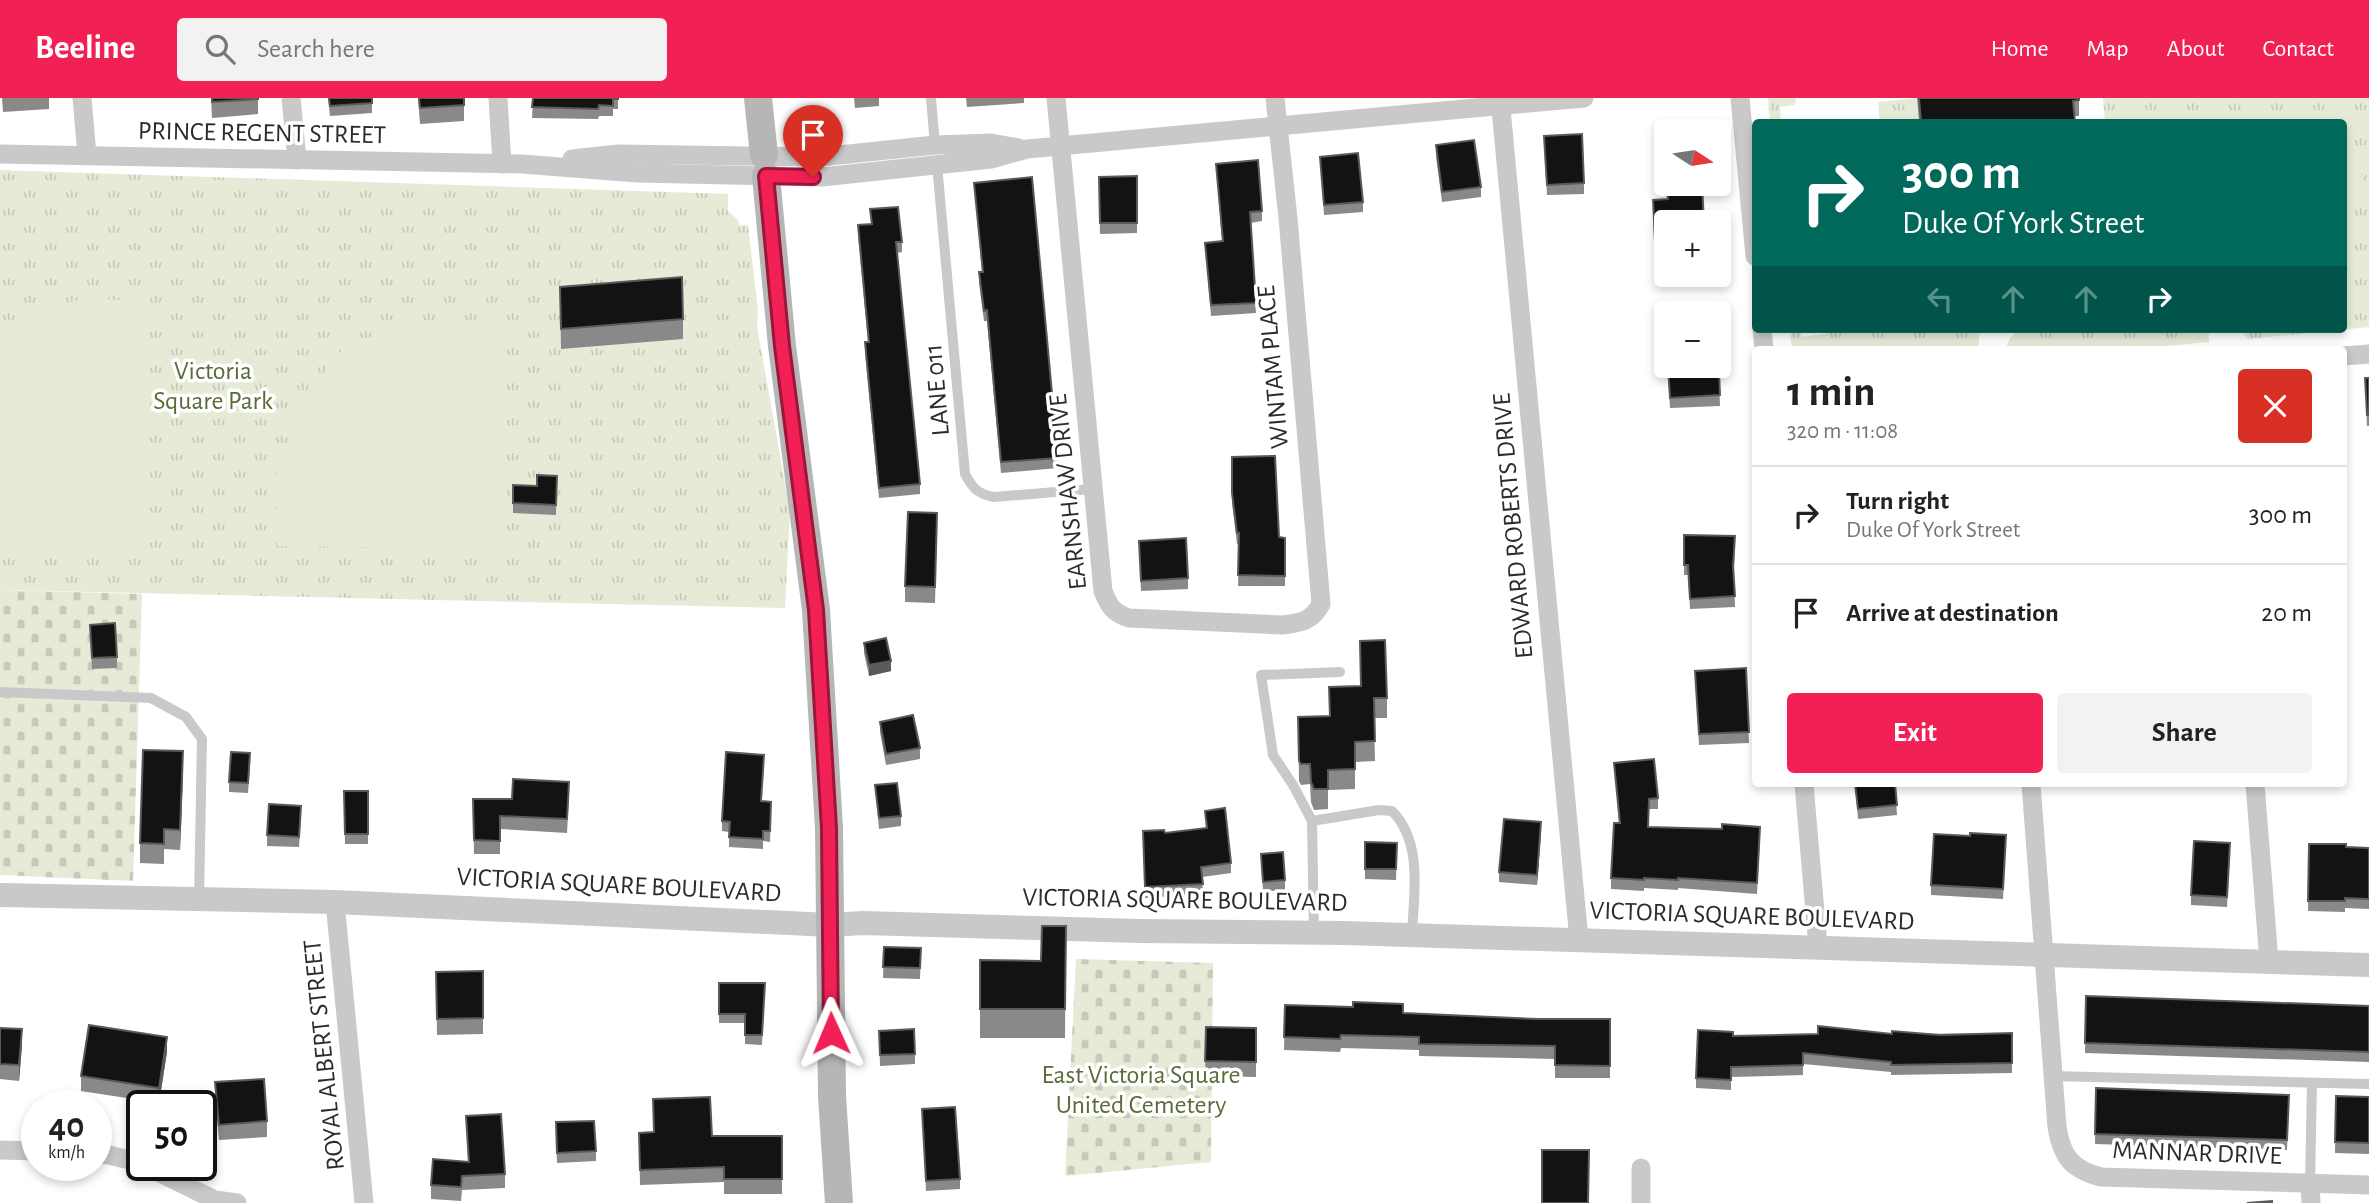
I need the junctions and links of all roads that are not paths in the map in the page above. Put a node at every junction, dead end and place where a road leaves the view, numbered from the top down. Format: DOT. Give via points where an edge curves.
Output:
graph roads {
  1 [pos="82,98"];
  2 [pos="291,98"];
  3 [pos="498,98"];
  4 [pos="758,98"];
  5 [pos="930,98"];
  6 [pos="1056,98"];
  7 [pos="1275,98"];
  8 [pos="1584,98"];
  9 [pos="1740,98"];
  10 [pos="1500,102"];
  11 [pos="1278,126"];
  12 [pos="934,145"];
  13 [pos="1061,146"];
  14 [pos="1027,149"];
  15 [pos="0,153"];
  16 [pos="87,155"];
  17 [pos="297,160"];
  18 [pos="502,164"];
  19 [pos="937,165"];
  20 [pos="765,166"];
  21 [pos="1752,224"];
  22 [pos="2369,354"];
  23 [pos="2347,356"];
  24 [pos="1093,489"];
  25 [pos="1321,604"];
  26 [pos="1340,672"];
  27 [pos="0,692"];
  28 [pos="1804,787"];
  29 [pos="2031,787"];
  30 [pos="2255,787"];
  31 [pos="1312,821"];
  32 [pos="0,895"];
  33 [pos="199,899"];
  34 [pos="335,902"];
  35 [pos="830,925"];
  36 [pos="1314,932"];
  37 [pos="1412,935"];
  38 [pos="1579,940"];
  39 [pos="1818,947"];
  40 [pos="2043,954"];
  41 [pos="2269,961"];
  42 [pos="2369,965"];
  43 [pos="2052,1076"];
  44 [pos="2312,1083"];
  45 [pos="2369,1084"];
  46 [pos="0,1150"];
  47 [pos="21,1151"];
  48 [pos="1641,1168"];
  49 [pos="178,1181"];
  50 [pos="2369,1185"];
  51 [pos="2310,1193"];
  52 [pos="237,1203"];
  53 [pos="364,1203"];
  54 [pos="839,1203"];
  55 [pos="1641,1203"];
  1 -- 16 [label="street"];
  2 -- 17 [label="street"];
  3 -- 18 [label="street"];
  4 -- 20 [label="main road"];
  5 -- 12 [label="lane"];
  6 -- 13 [label="street, EARNSHAW DRIVE"];
  7 -- 11 [label="street, WINTAM PLACE"];
  8 -- 10 [label="street"];
  9 -- 21 [label="street"];
  10 -- 11 [label="street"];
  10 -- 38 [label="street, EDWARD ROBERTS DRIVE"];
  11 -- 13 [label="street"];
  11 -- 25 [label="street, WINTAM PLACE"];
  12 -- 14 [label="street" via="991,142"];
  12 -- 20 [label="street"];
  13 -- 14 [label="street"];
  13 -- 24 [label="street, EARNSHAW DRIVE"];
  14 -- 19 [label="street" via="991,159"];
  15 -- 16 [label="street, PRINCE REGENT STREET"];
  16 -- 17 [label="street, PRINCE REGENT STREET"];
  17 -- 18 [label="street, PRINCE REGENT STREET"];
  18 -- 20 [label="street, PRINCE REGENT STREET" via="618,154"];
  19 -- 20 [label="street" via="822,177"];
  19 -- 24 [label="lane, LANE 011" via="965,474 974,489 994,497"];
  20 -- 35 [label="main road" via="782,346 816,610"];
  22 -- 23 [label="street"];
  24 -- 25 [label="street, EARNSHAW DRIVE" via="1102,591 1118,614 1282,625 1303,623"];
  26 -- 31 [label="lane" via="1261,674 1273,755"];
  27 -- 33 [label="lane" via="150,698 186,717 202,739"];
  28 -- 39 [label="street"];
  29 -- 40 [label="street, MANNAR DRIVE"];
  30 -- 41 [label="street"];
  31 -- 36 [label="lane"];
  31 -- 37 [label="lane" via="1379,810 1392,811 1402,820 1414,864"];
  32 -- 33 [label="street, VICTORIA SQUARE BOULEVARD"];
  33 -- 34 [label="street, VICTORIA SQUARE BOULEVARD"];
  34 -- 35 [label="street, VICTORIA SQUARE BOULEVARD"];
  34 -- 53 [label="street, ROYAL ALBERT STREET"];
  35 -- 36 [label="street, VICTORIA SQUARE BOULEVARD"];
  35 -- 54 [label="main road" via="832,1096"];
  36 -- 37 [label="street, VICTORIA SQUARE BOULEVARD"];
  37 -- 38 [label="street, VICTORIA SQUARE BOULEVARD"];
  38 -- 39 [label="street, VICTORIA SQUARE BOULEVARD"];
  39 -- 40 [label="street, VICTORIA SQUARE BOULEVARD"];
  40 -- 41 [label="street, VICTORIA SQUARE BOULEVARD"];
  40 -- 43 [label="street, MANNAR DRIVE"];
  41 -- 42 [label="street, VICTORIA SQUARE BOULEVARD"];
  43 -- 44 [label="lane"];
  43 -- 51 [label="street, MANNAR DRIVE" via="2063,1153 2086,1173"];
  44 -- 45 [label="lane"];
  44 -- 51 [label="lane"];
  46 -- 47 [label="street"];
  48 -- 55 [label="street"];
  49 -- 52 [label="street" via="215,1200"];
  50 -- 51 [label="street, MANNAR DRIVE"];
}
